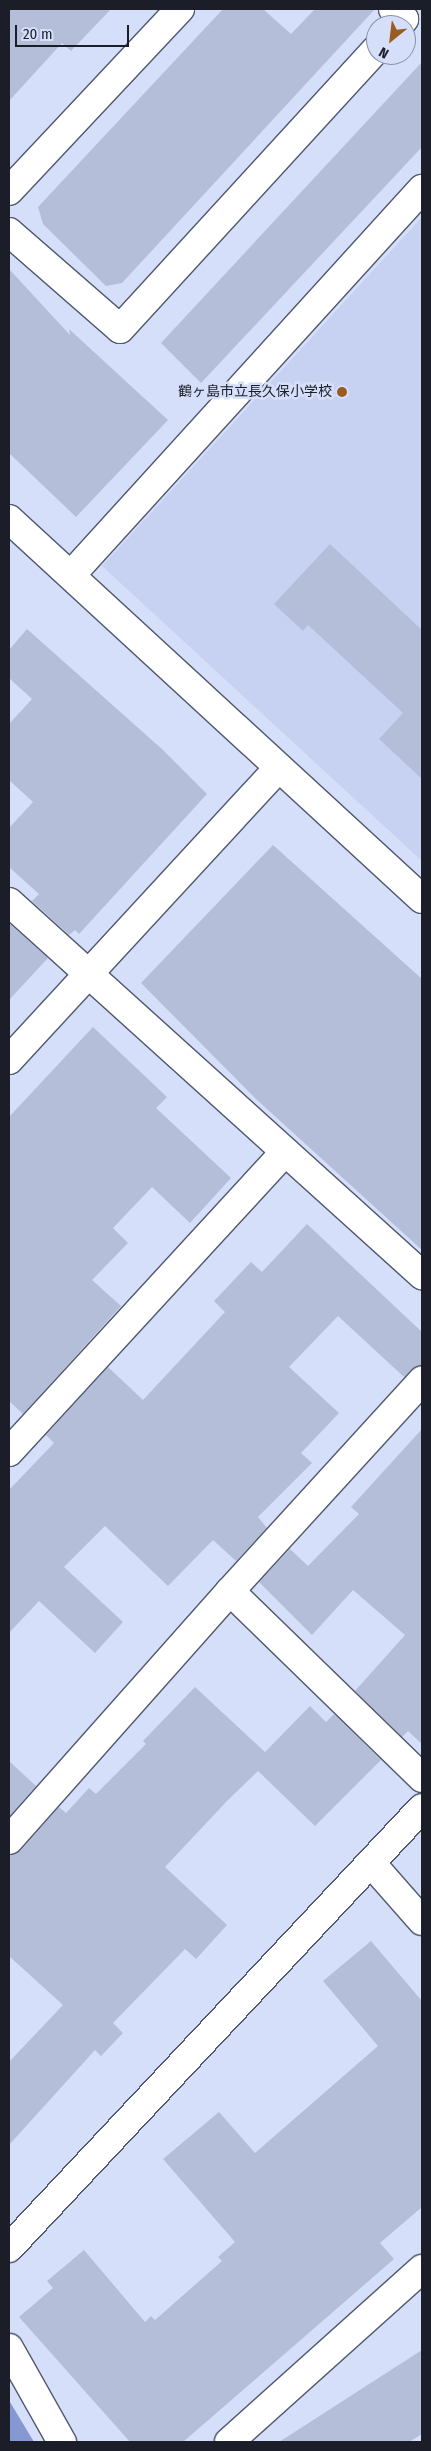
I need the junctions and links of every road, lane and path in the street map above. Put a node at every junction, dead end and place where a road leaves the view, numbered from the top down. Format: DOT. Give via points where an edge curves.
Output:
graph roads {
  1 [pos="180,9"];
  2 [pos="366,61"];
  3 [pos="422,189"];
  4 [pos="9,192"];
  5 [pos="9,232"];
  6 [pos="9,519"];
  7 [pos="71,575"];
  8 [pos="278,768"];
  9 [pos="422,899"];
  10 [pos="9,902"];
  11 [pos="88,974"];
  12 [pos="9,1060"];
  13 [pos="285,1152"];
  14 [pos="422,1275"];
  15 [pos="422,1381"];
  16 [pos="9,1452"];
  17 [pos="230,1591"];
  18 [pos="422,1778"];
  19 [pos="422,1808"];
  20 [pos="9,1840"];
  21 [pos="371,1863"];
  22 [pos="422,1921"];
  23 [pos="9,2248"];
  24 [pos="422,2268"];
  25 [pos="9,2348"];
  26 [pos="62,2442"];
  27 [pos="229,2442"];
  1 -- 4 [label="street"];
  2 -- 5 [label="street" via="120,329"];
  3 -- 7 [label="street"];
  6 -- 7 [label="street"];
  7 -- 8 [label="street"];
  8 -- 9 [label="street"];
  8 -- 11 [label="street"];
  10 -- 11 [label="street"];
  11 -- 12 [label="street"];
  11 -- 13 [label="street"];
  13 -- 14 [label="street"];
  13 -- 16 [label="street"];
  15 -- 17 [label="street"];
  17 -- 18 [label="street"];
  17 -- 20 [label="street"];
  19 -- 21 [label="street"];
  21 -- 22 [label="street"];
  21 -- 23 [label="street"];
  24 -- 27 [label="street"];
  25 -- 26 [label="street"];
}
